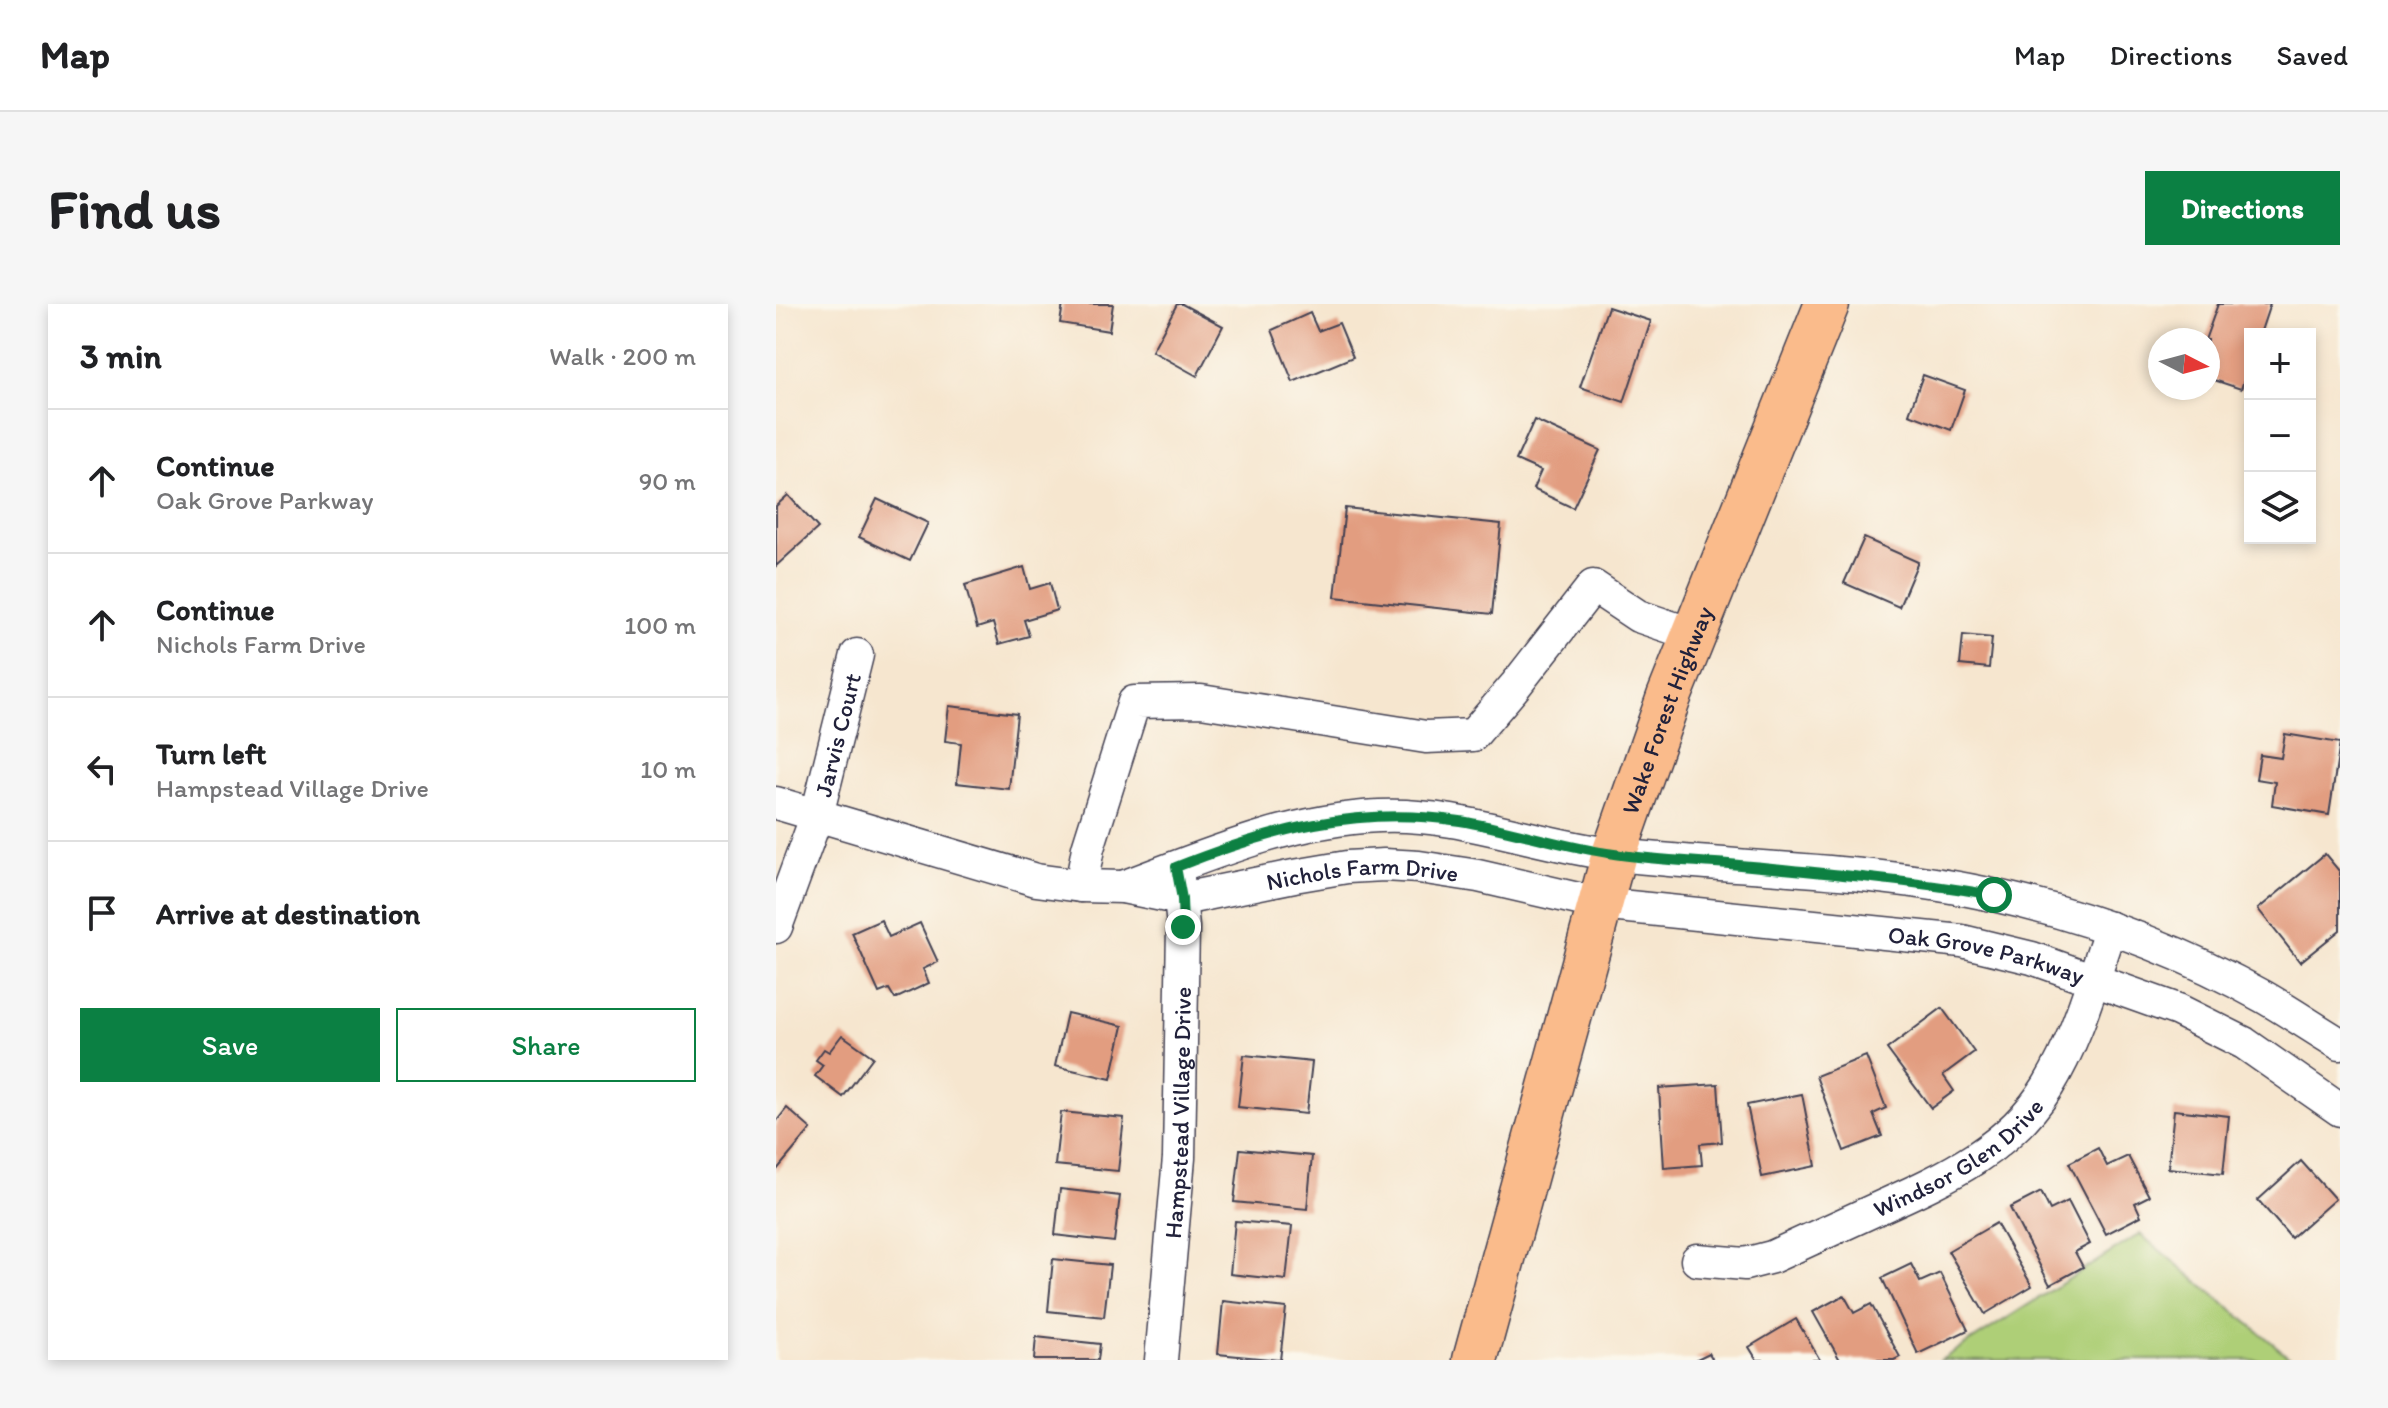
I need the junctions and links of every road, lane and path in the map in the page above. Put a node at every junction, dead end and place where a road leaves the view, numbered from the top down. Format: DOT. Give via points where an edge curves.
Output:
graph roads {
  1 [pos="1827,304"];
  2 [pos="1694,635"];
  3 [pos="857,655"];
  4 [pos="776,803"];
  5 [pos="817,815"];
  6 [pos="1614,854"];
  7 [pos="1176,867"];
  8 [pos="1081,886"];
  9 [pos="1123,887"];
  10 [pos="1182,899"];
  11 [pos="1600,904"];
  12 [pos="776,927"];
  13 [pos="2111,928"];
  14 [pos="2093,980"];
  15 [pos="2340,1044"];
  16 [pos="2340,1110"];
  17 [pos="1697,1260"];
  18 [pos="1161,1360"];
  19 [pos="1475,1360"];
  1 -- 2 [label="highway, Wake Forest Highway"];
  2 -- 6 [label="highway, Wake Forest Highway"];
  2 -- 8 [label="street" via="1638,616 1593,586 1473,735 1426,737 1201,701 1134,702"];
  3 -- 5 [label="street, Jarvis Court"];
  4 -- 5 [label="street, Nichols Farm Drive"];
  5 -- 8 [label="street, Nichols Farm Drive" via="1011,873"];
  5 -- 12 [label="street, Jarvis Court"];
  6 -- 7 [label="street, Nichols Farm Drive" via="1460,821 1382,816 1294,827"];
  6 -- 11 [label="highway, Wake Forest Highway"];
  6 -- 13 [label="street" via="1949,887 2038,905"];
  7 -- 9 [label="street, Nichols Farm Drive"];
  7 -- 10 [label="street, Hampstead Village Drive"];
  8 -- 9 [label="street, Nichols Farm Drive"];
  9 -- 10 [label="street, Nichols Farm Drive"];
  10 -- 11 [label="street, Nichols Farm Drive" via="1294,876 1384,865 1478,876"];
  10 -- 18 [label="street, Hampstead Village Drive" via="1179,1158"];
  11 -- 14 [label="street, Oak Grove Parkway" via="1962,941"];
  11 -- 19 [label="highway, Wake Forest Highway"];
  13 -- 14 [label="street, Windsor Glen Drive"];
  13 -- 15 [label="street" via="2264,997"];
  14 -- 16 [label="street, Oak Grove Parkway" via="2178,1010 2244,1043"];
  14 -- 17 [label="street, Windsor Glen Drive" via="2070,1046 2047,1088 1991,1150 1952,1175 1772,1257 1745,1264"];
}
